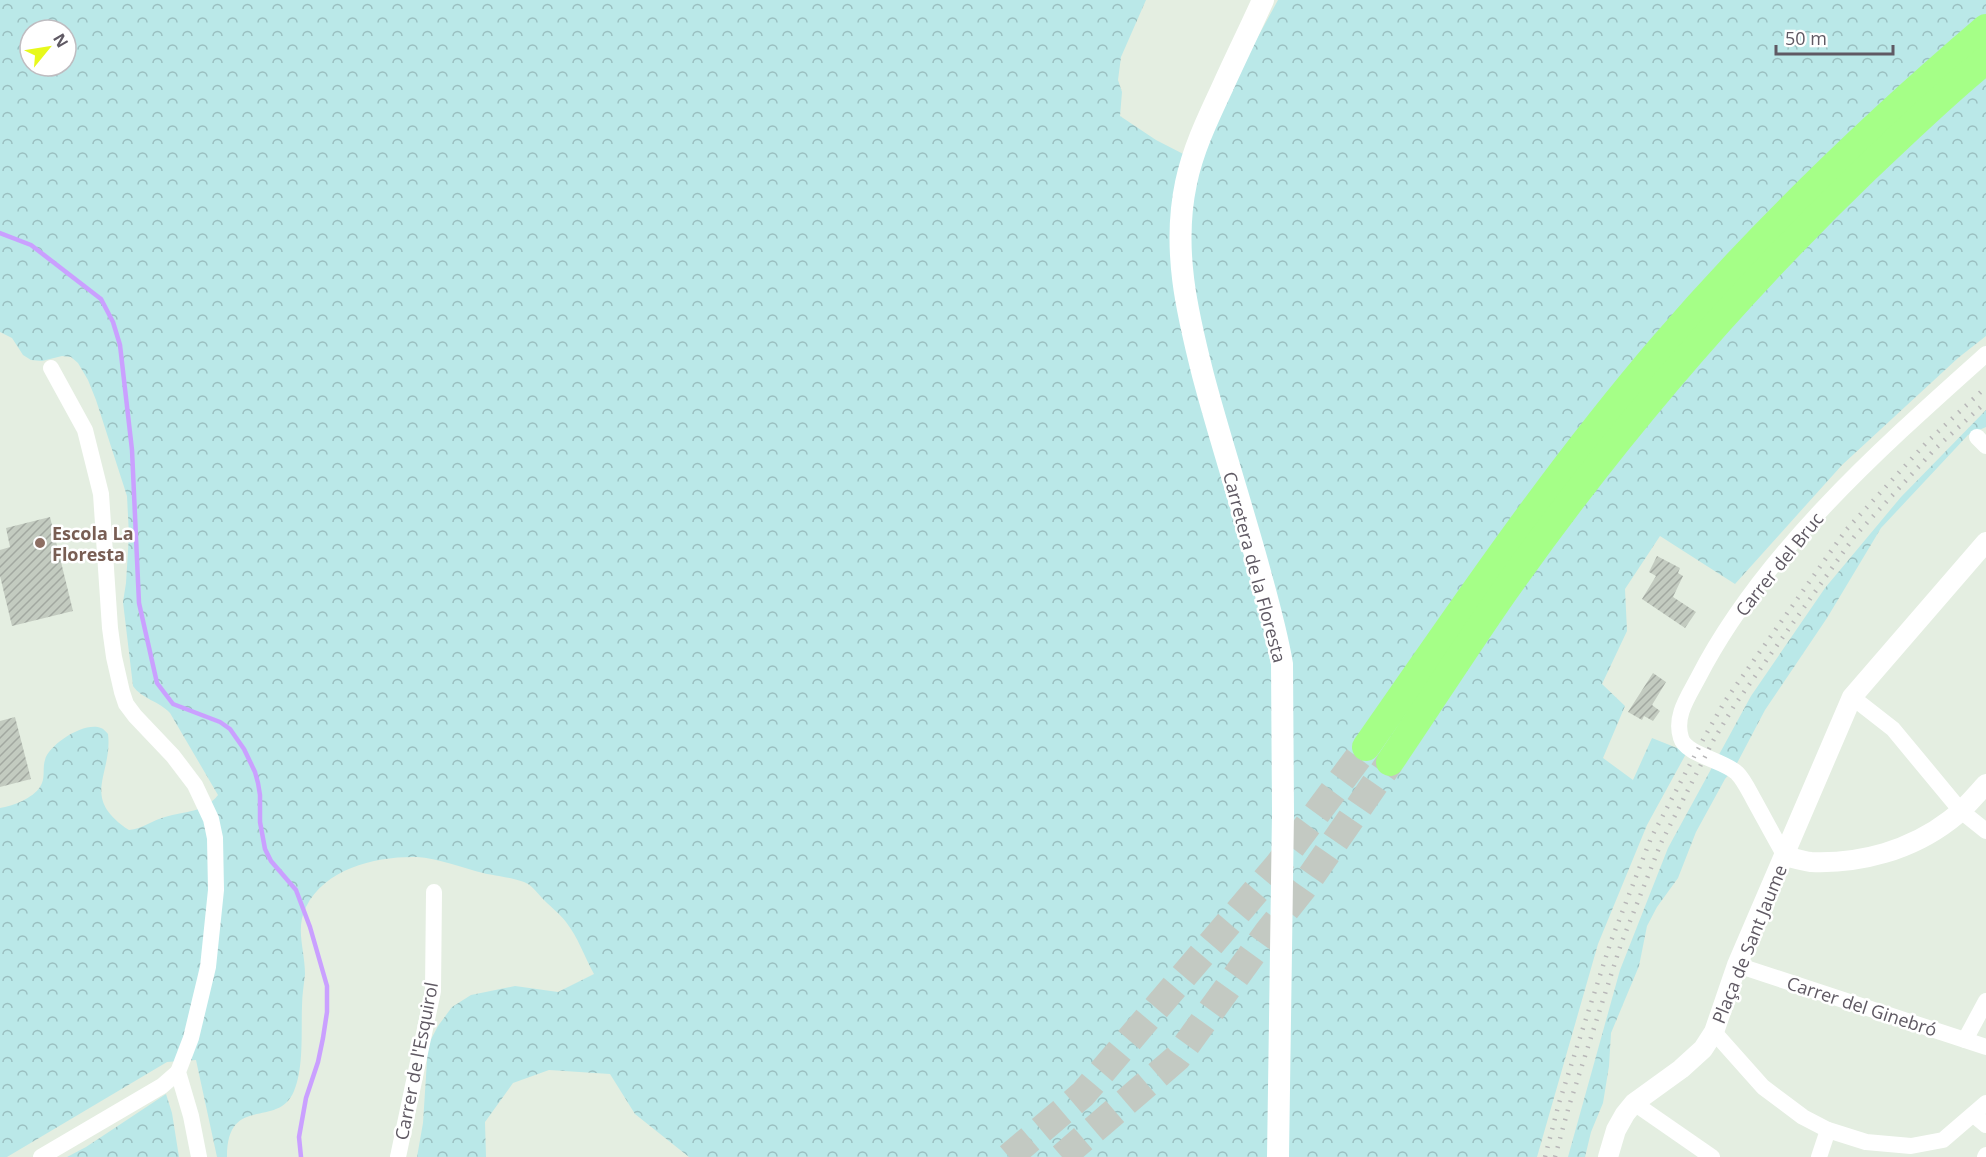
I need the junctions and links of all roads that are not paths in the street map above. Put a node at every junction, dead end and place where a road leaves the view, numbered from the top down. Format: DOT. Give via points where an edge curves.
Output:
graph roads {
  1 [pos="1263,0"];
  2 [pos="1986,28"];
  3 [pos="1986,60"];
  4 [pos="1986,354"];
  5 [pos="51,368"];
  6 [pos="1986,542"];
  7 [pos="1852,697"];
  8 [pos="1366,747"];
  9 [pos="1390,762"];
  10 [pos="1986,784"];
  11 [pos="1961,811"];
  12 [pos="1986,831"];
  13 [pos="1785,856"];
  14 [pos="434,892"];
  15 [pos="1737,965"];
  16 [pos="1986,1001"];
  17 [pos="1714,1032"];
  18 [pos="1965,1040"];
  19 [pos="1986,1047"];
  20 [pos="178,1072"];
  21 [pos="1634,1103"];
  22 [pos="1986,1103"];
  23 [pos="1980,1120"];
  24 [pos="1828,1130"];
  25 [pos="41,1157"];
  26 [pos="199,1157"];
  27 [pos="398,1157"];
  28 [pos="1278,1157"];
  29 [pos="1608,1157"];
  30 [pos="1712,1157"];
  31 [pos="1819,1157"];
  1 -- 28 [label="main road, Carretera de la Floresta" via="1203,128 1182,206 1180,245 1190,325 1260,571 1282,664"];
  2 -- 8 [label="highway" via="1791,207 1663,346 1521,525"];
  3 -- 9 [label="highway" via="1827,207 1754,282 1636,418 1505,592"];
  4 -- 13 [label="street, Carrer del Bruc" via="1908,424 1809,524 1750,594 1710,655 1681,712 1681,740 1689,749 1725,764 1739,775"];
  5 -- 20 [label="street" via="85,430 102,494 110,628 126,704 195,785 215,838 216,890 208,967"];
  6 -- 7 [label="street, Plaça de Sant Jaume"];
  7 -- 11 [label="street" via="1893,729"];
  7 -- 13 [label="street, Plaça de Sant Jaume"];
  10 -- 11 [label="street"];
  11 -- 12 [label="street"];
  11 -- 13 [label="street" via="1930,834 1872,857 1810,862"];
  13 -- 15 [label="street, Plaça de Sant Jaume"];
  14 -- 27 [label="street, Carrer de l'Esquirol" via="433,991"];
  15 -- 17 [label="street, Plaça de Sant Jaume"];
  15 -- 18 [label="street, Carrer del Ginebró"];
  16 -- 18 [label="street"];
  17 -- 21 [label="street, Plaça de Sant Jaume" via="1703,1049 1681,1069"];
  17 -- 24 [label="street" via="1763,1087"];
  18 -- 19 [label="street, Carrer del Ginebró"];
  20 -- 25 [label="street" via="162,1086"];
  20 -- 26 [label="street"];
  21 -- 29 [label="street" via="1616,1130"];
  21 -- 30 [label="street"];
  22 -- 23 [label="street"];
  23 -- 24 [label="street" via="1943,1140 1911,1146 1866,1142"];
  24 -- 31 [label="street"];
}
